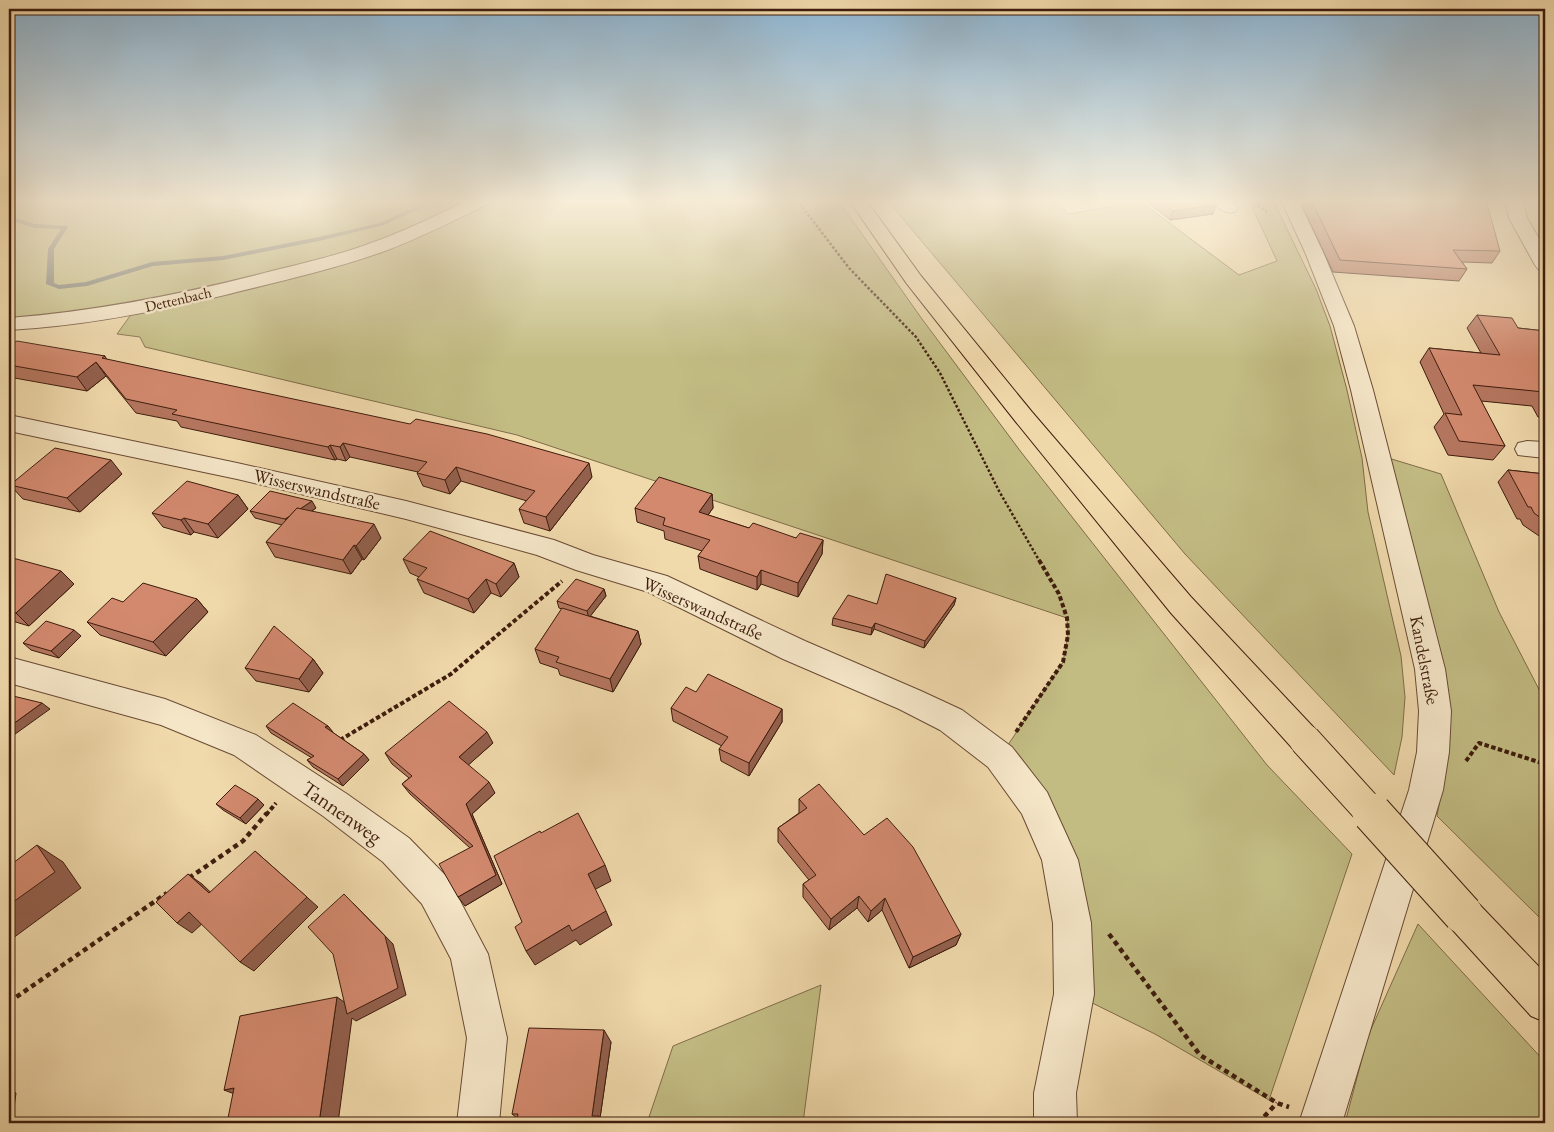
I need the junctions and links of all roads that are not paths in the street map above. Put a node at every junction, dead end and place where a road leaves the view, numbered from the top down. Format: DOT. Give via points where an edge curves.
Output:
graph roads {
  1 [pos="358,253"];
  2 [pos="895,253"];
  3 [pos="1314,253"];
  4 [pos="1538,253"];
  5 [pos="1545,265"];
  6 [pos="9,324"];
  7 [pos="9,422"];
  8 [pos="9,670"];
  9 [pos="1545,1002"];
  10 [pos="1321,1122"];
  11 [pos="478,1123"];
  12 [pos="1056,1123"];
  1 -- 6 [label="street, Dettenbach" via="257,281 135,309"];
  2 -- 9 [label="highway, bridge" via="1037,432 1181,605"];
  3 -- 10 [label="street, Kandelstraße" via="1349,344 1430,669 1435,711 1433,752 1421,809"];
  4 -- 5 [label="street"];
  7 -- 12 [label="street, Wisserswandstraße" via="406,510 544,547 657,584 951,720 1000,757 1035,803 1060,860 1072,922 1074,994 1055,1093"];
  8 -- 11 [label="street, Tannenweg" via="165,713 245,745 396,850 435,891 469,954 487,1038"];
}
